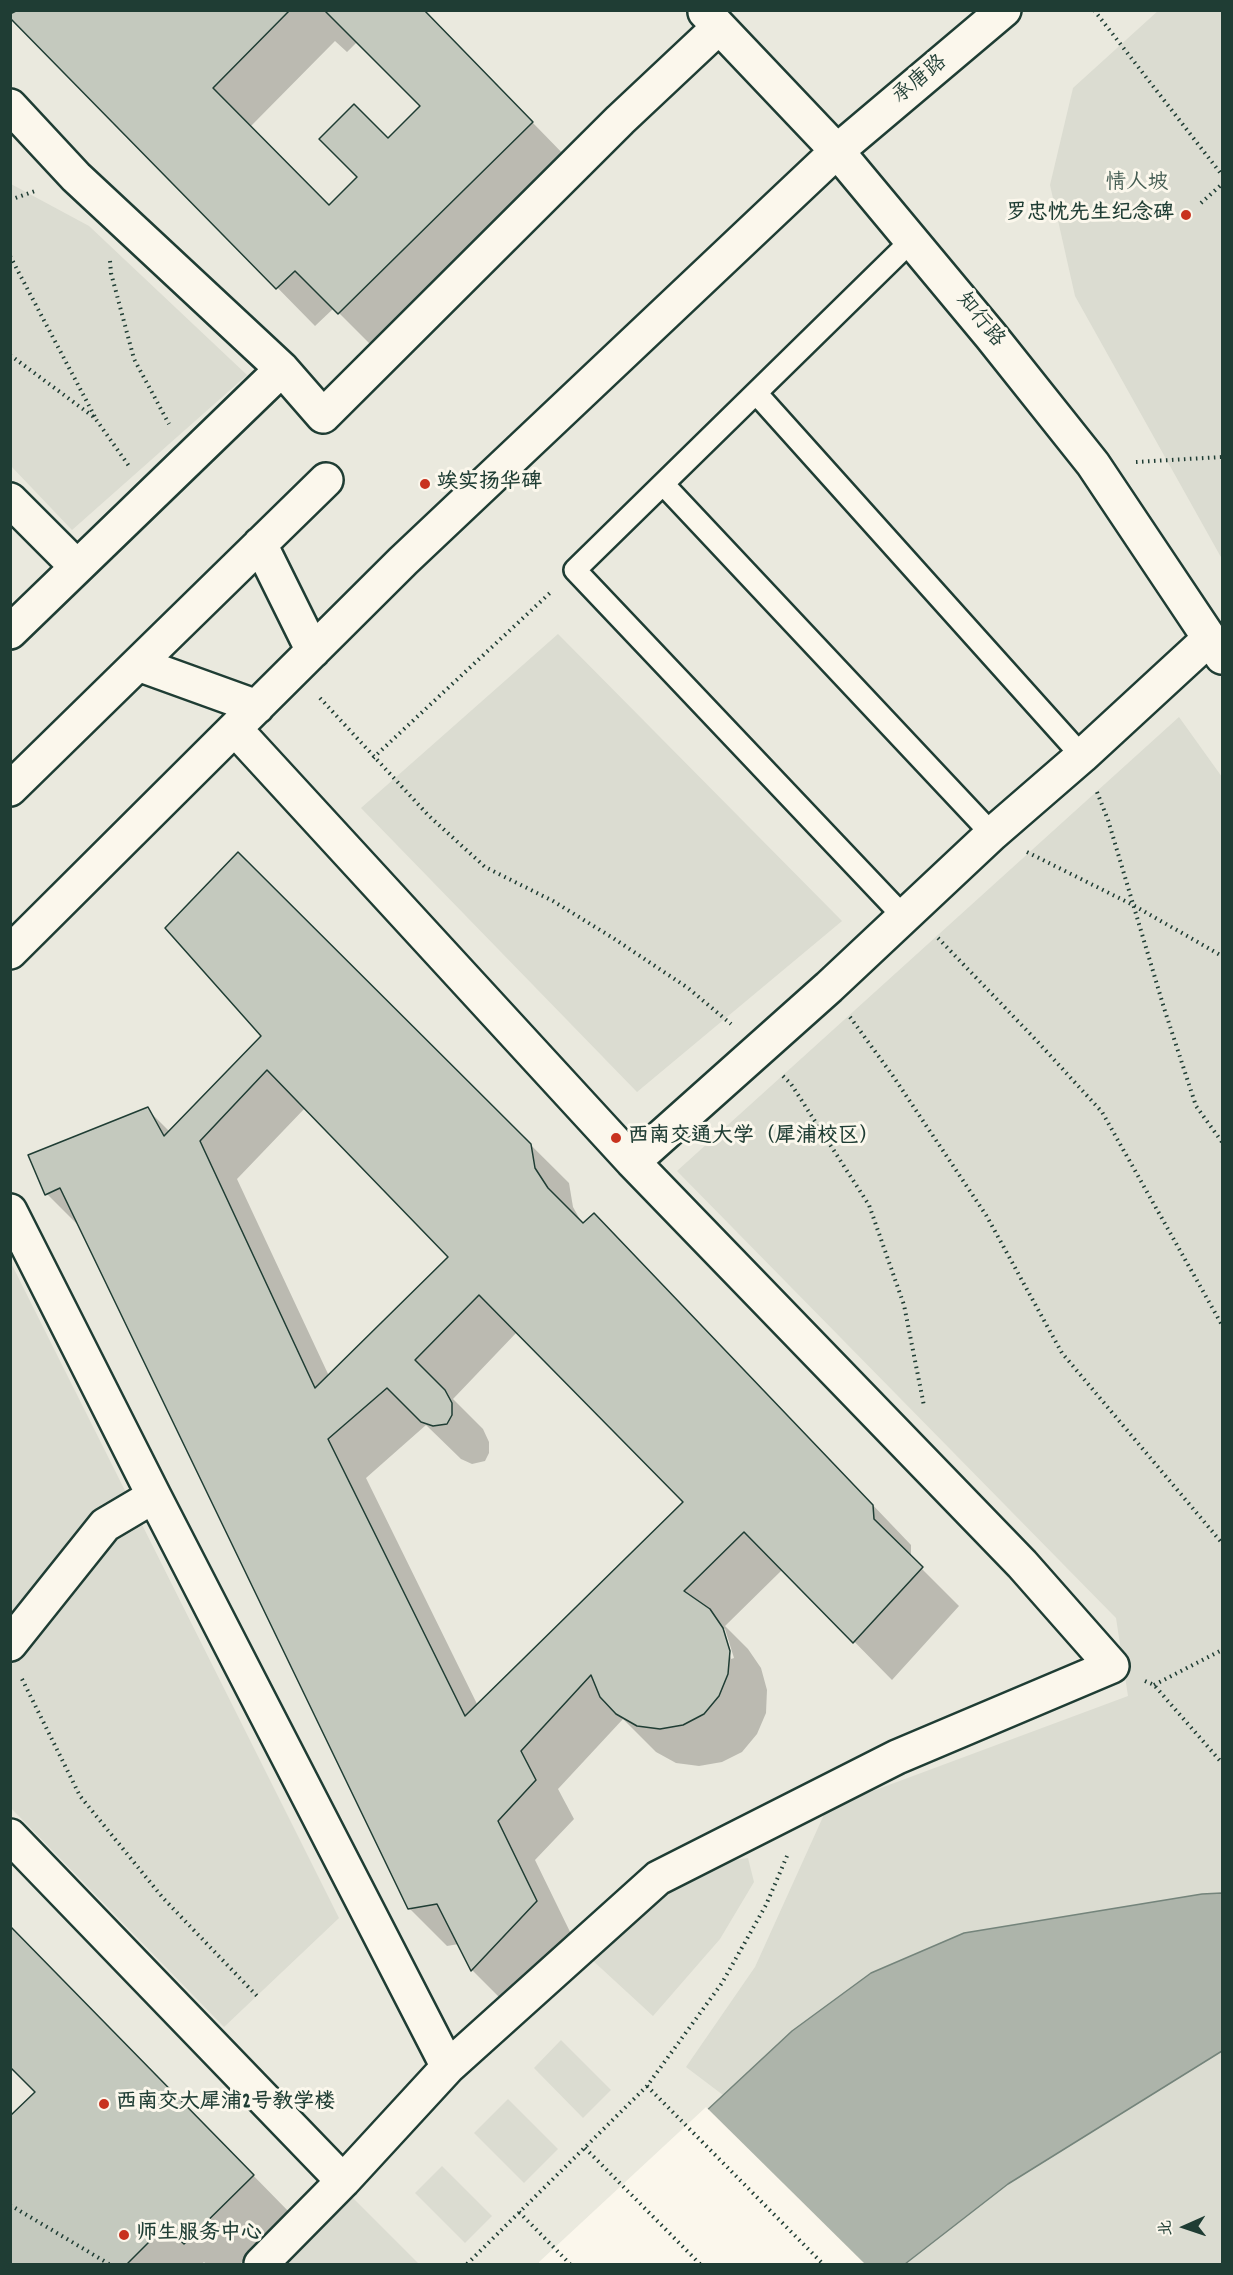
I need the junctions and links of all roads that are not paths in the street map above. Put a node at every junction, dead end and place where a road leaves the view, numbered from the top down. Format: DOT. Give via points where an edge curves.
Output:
graph roads {
  1 [pos="1004,10"];
  2 [pos="711,19"];
  3 [pos="10,106"];
  4 [pos="837,151"];
  5 [pos="912,240"];
  6 [pos="282,369"];
  7 [pos="756,393"];
  8 [pos="326,480"];
  9 [pos="663,484"];
  10 [pos="10,500"];
  11 [pos="260,544"];
  12 [pos="77,567"];
  13 [pos="10,632"];
  14 [pos="1216,647"];
  15 [pos="304,661"];
  16 [pos="138,664"];
  17 [pos="246,718"];
  18 [pos="1082,756"];
  19 [pos="10,789"];
  20 [pos="992,834"];
  21 [pos="904,917"];
  22 [pos="10,952"];
  23 [pos="633,1162"];
  24 [pos="10,1211"];
  25 [pos="154,1496"];
  26 [pos="15,1658"];
  27 [pos="10,1836"];
  28 [pos="448,2067"];
  29 [pos="343,2181"];
  30 [pos="261,2265"];
  1 -- 4 [label="street, 承唐路"];
  2 -- 4 [label="street, 知行路"];
  2 -- 6 [label="street" via="620,120 323,416"];
  3 -- 6 [label="street" via="109,209"];
  4 -- 5 [label="street, 知行路"];
  4 -- 15 [label="street, 承唐路" via="404,561"];
  5 -- 7 [label="lane"];
  5 -- 14 [label="street, 知行路" via="1093,464"];
  6 -- 12 [label="street"];
  7 -- 9 [label="lane"];
  7 -- 18 [label="lane"];
  8 -- 11 [label="street"];
  9 -- 20 [label="lane"];
  9 -- 21 [label="lane" via="575,570"];
  10 -- 12 [label="street"];
  11 -- 15 [label="street"];
  11 -- 16 [label="street"];
  12 -- 13 [label="street"];
  14 -- 18 [label="street"];
  15 -- 17 [label="street, 承唐路"];
  16 -- 17 [label="street"];
  16 -- 19 [label="street"];
  17 -- 22 [label="street, 承唐路"];
  17 -- 23 [label="street"];
  18 -- 20 [label="street"];
  20 -- 21 [label="street"];
  21 -- 23 [label="street"];
  23 -- 28 [label="street" via="1022,1564 1112,1666 897,1757 658,1878"];
  24 -- 25 [label="street"];
  25 -- 26 [label="street" via="105,1525"];
  25 -- 28 [label="street"];
  27 -- 29 [label="street"];
  28 -- 29 [label="street"];
  29 -- 30 [label="street"];
}
